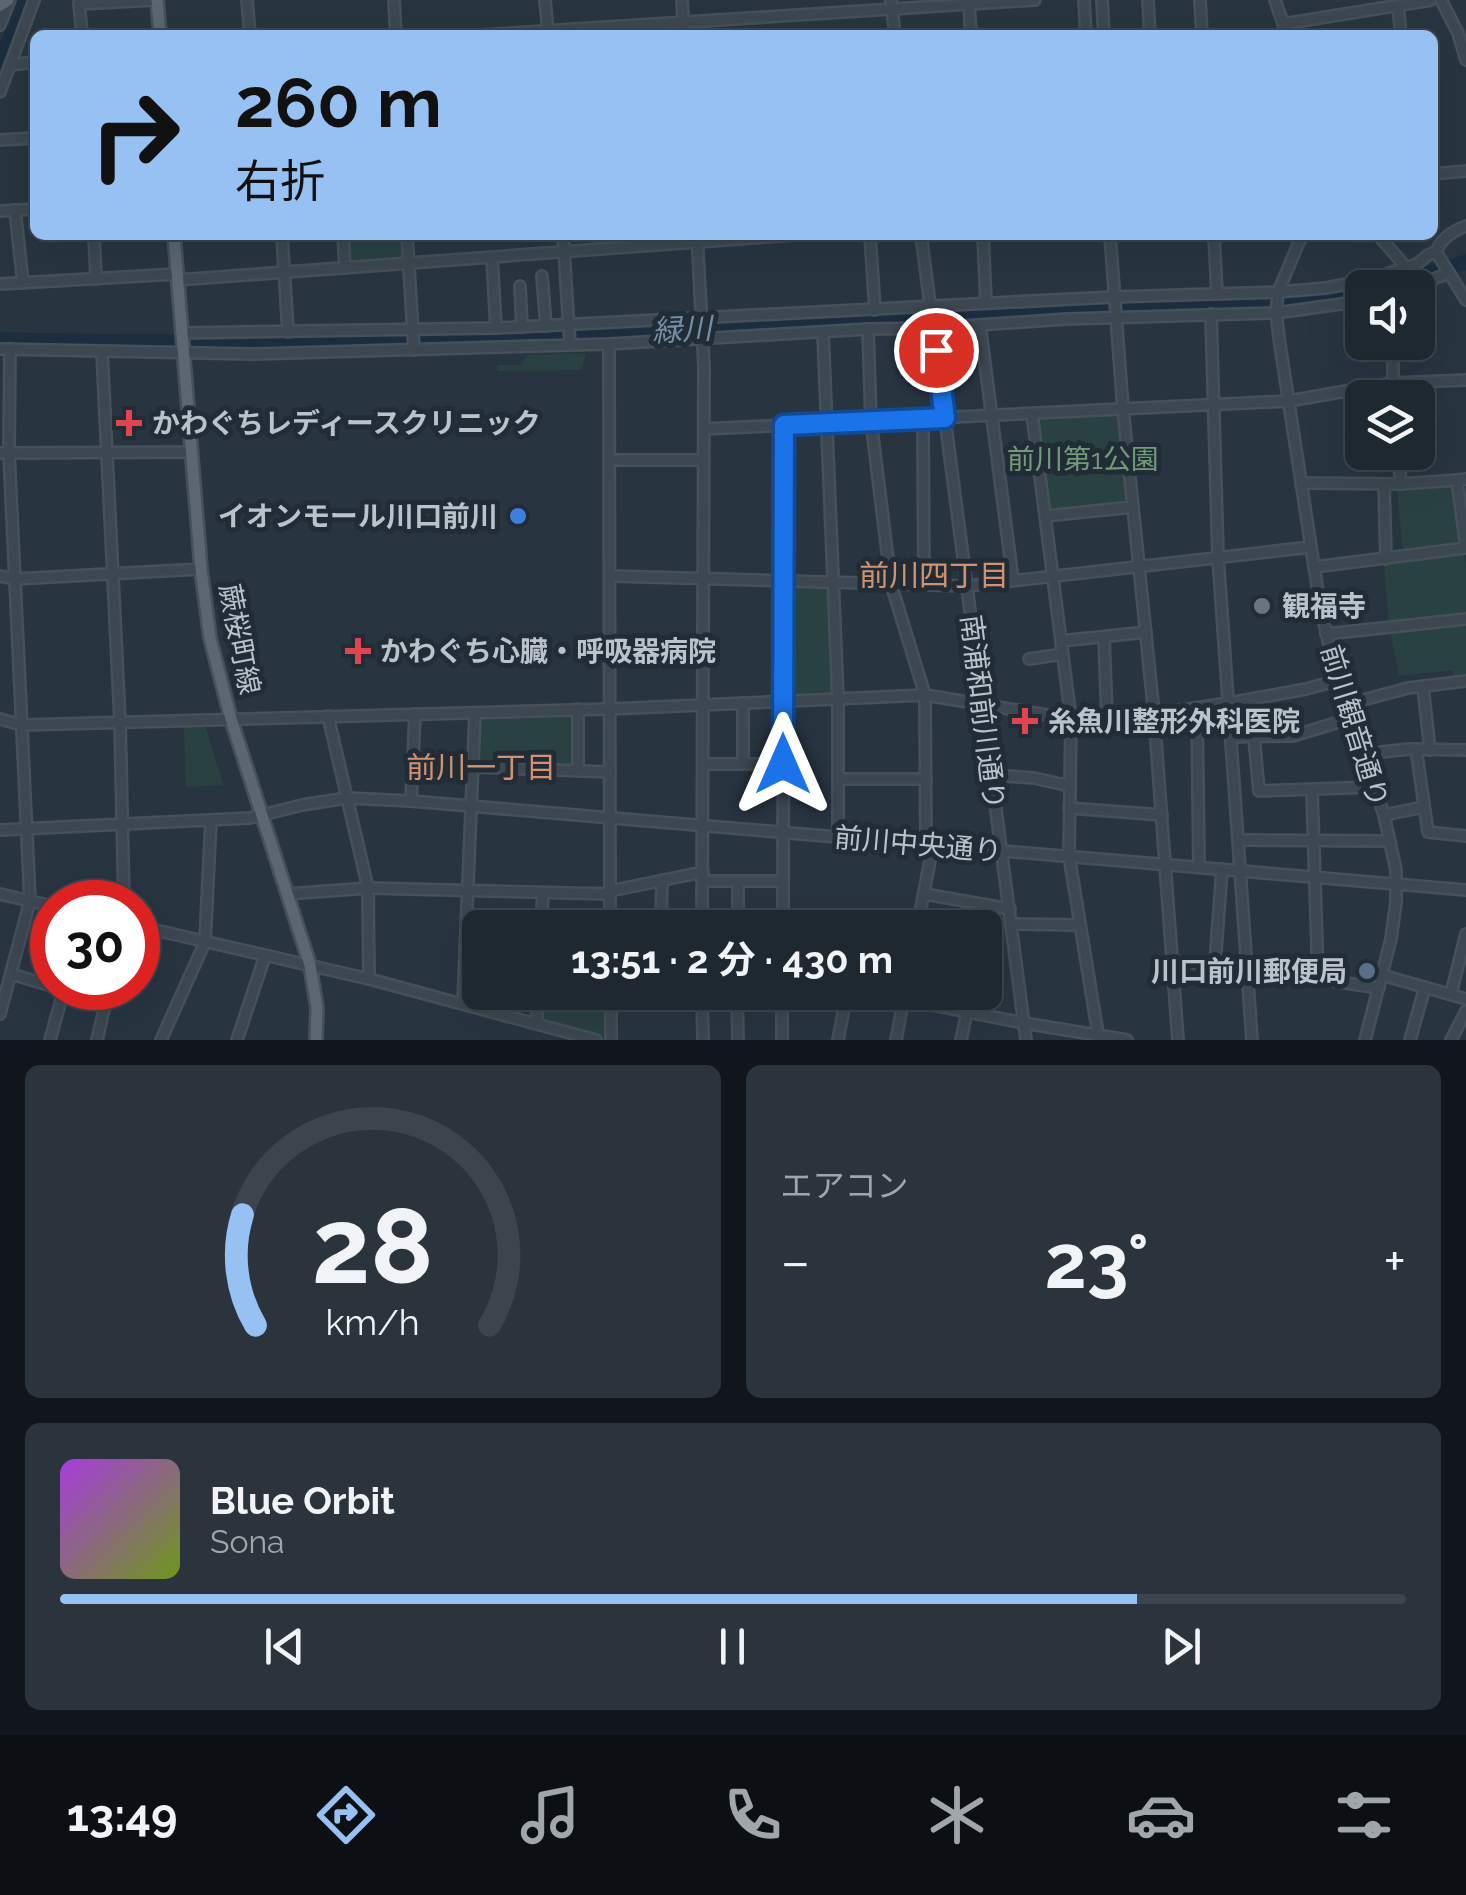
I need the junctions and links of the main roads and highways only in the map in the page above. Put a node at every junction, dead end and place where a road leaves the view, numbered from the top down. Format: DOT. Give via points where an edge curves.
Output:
graph roads {
  1 [pos="9,0"];
  2 [pos="155,0"];
  3 [pos="0,5"];
  4 [pos="159,30"];
  5 [pos="174,240"];
  6 [pos="316,1040"];
  1 -- 3 [label="main road"];
  2 -- 4 [label="main road"];
  5 -- 6 [label="main road, 蕨桜町線" via="210,638 310,965"];
}
